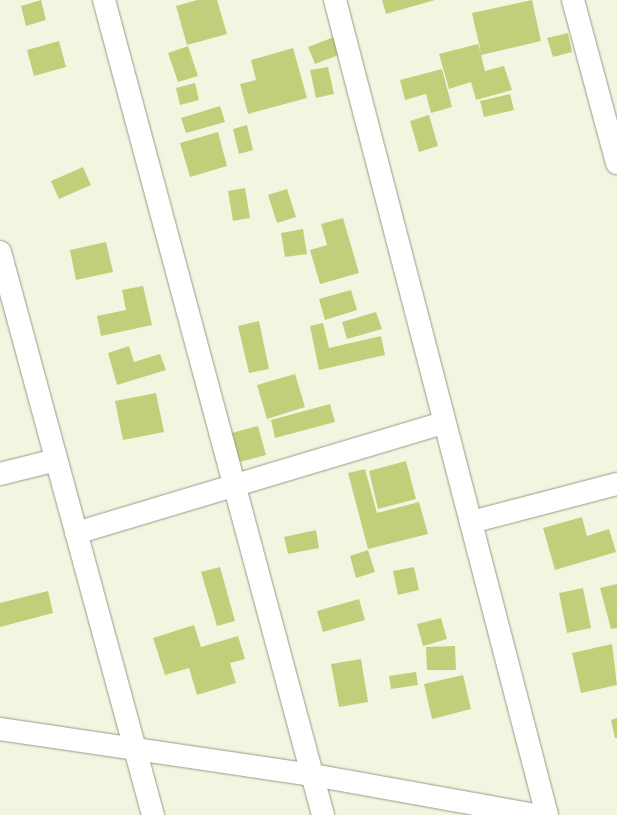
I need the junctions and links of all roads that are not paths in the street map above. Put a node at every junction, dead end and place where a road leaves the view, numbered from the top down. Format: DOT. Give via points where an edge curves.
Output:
graph roads {
  1 [pos="104,0"];
  2 [pos="335,0"];
  3 [pos="573,0"];
  4 [pos="617,162"];
  5 [pos="0,252"];
  6 [pos="444,423"];
  7 [pos="56,460"];
  8 [pos="0,474"];
  9 [pos="617,484"];
  10 [pos="234,486"];
  11 [pos="471,522"];
  12 [pos="76,533"];
  13 [pos="0,729"];
  14 [pos="134,749"];
  15 [pos="313,775"];
  16 [pos="153,815"];
  17 [pos="323,815"];
  18 [pos="535,815"];
  19 [pos="547,815"];
  1 -- 10 [label="street"];
  2 -- 6 [label="street"];
  3 -- 4 [label="street"];
  5 -- 7 [label="street"];
  6 -- 10 [label="street"];
  6 -- 11 [label="street"];
  7 -- 8 [label="street"];
  7 -- 12 [label="street"];
  9 -- 11 [label="street"];
  10 -- 12 [label="street"];
  10 -- 15 [label="street"];
  11 -- 19 [label="street"];
  12 -- 14 [label="street"];
  13 -- 14 [label="street"];
  14 -- 15 [label="street"];
  14 -- 16 [label="street"];
  15 -- 17 [label="street"];
  15 -- 18 [label="street"];
}
